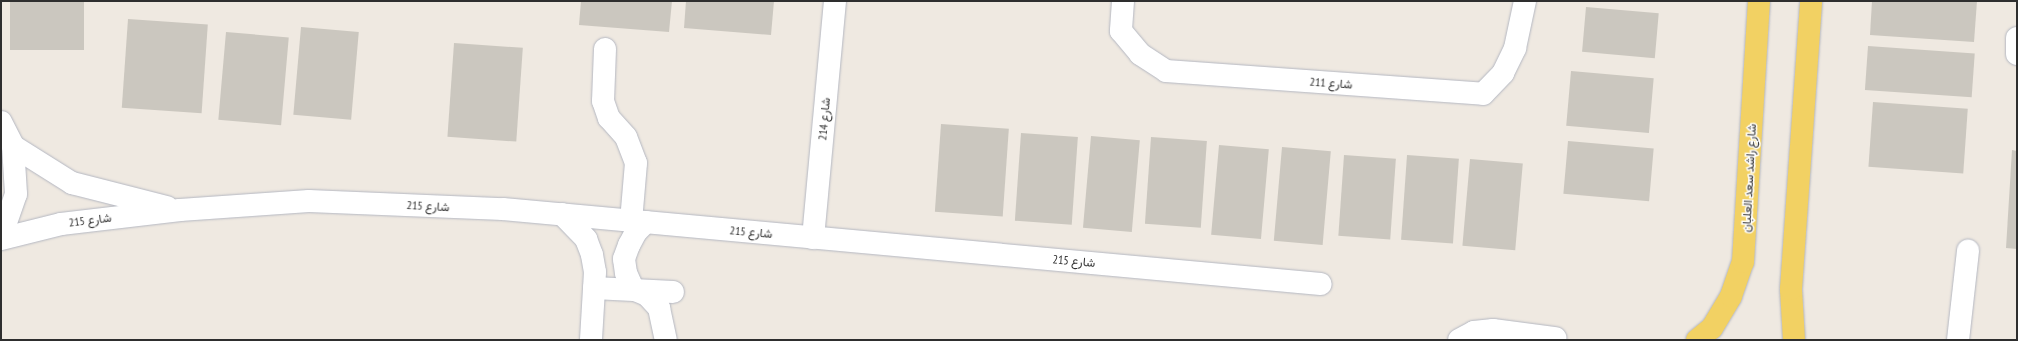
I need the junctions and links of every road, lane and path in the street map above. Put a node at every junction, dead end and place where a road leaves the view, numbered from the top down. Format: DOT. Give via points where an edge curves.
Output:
graph roads {
  1 [pos="834,1"];
  2 [pos="1123,1"];
  3 [pos="1524,1"];
  4 [pos="1759,1"];
  5 [pos="1810,1"];
  6 [pos="2017,38"];
  7 [pos="605,49"];
  8 [pos="2017,54"];
  9 [pos="1,122"];
  10 [pos="13,146"];
  11 [pos="180,210"];
  12 [pos="562,214"];
  13 [pos="638,222"];
  14 [pos="1,238"];
  15 [pos="813,238"];
  16 [pos="1968,250"];
  17 [pos="1321,284"];
  18 [pos="594,288"];
  19 [pos="633,289"];
  20 [pos="673,292"];
  21 [pos="1555,338"];
  22 [pos="591,340"];
  23 [pos="666,340"];
  24 [pos="1459,340"];
  25 [pos="1697,340"];
  26 [pos="1794,340"];
  27 [pos="1958,340"];
  1 -- 15 [label="street, شارع 214"];
  2 -- 3 [label="street, شارع 211" via="1121,31 1140,54 1166,71 1483,94 1503,73 1515,48"];
  4 -- 25 [label="main road, شارع راشد سعد العلبان" via="1743,262 1731,296 1712,328"];
  5 -- 26 [label="main road" via="1791,289"];
  6 -- 8 [label="street"];
  7 -- 13 [label="street" via="603,101 609,118 626,137 636,163"];
  9 -- 10 [label="street"];
  10 -- 11 [label="street, شارع 215" via="72,183"];
  10 -- 14 [label="street" via="16,194"];
  11 -- 12 [label="street, شارع 215" via="309,201"];
  11 -- 14 [label="street, شارع 215" via="61,224"];
  12 -- 13 [label="street, شارع 215"];
  12 -- 18 [label="street" via="586,239 595,272"];
  13 -- 15 [label="street, شارع 215"];
  13 -- 19 [label="street" via="624,259 626,273"];
  15 -- 17 [label="street, شارع 215"];
  16 -- 27 [label="street"];
  18 -- 19 [label="street"];
  18 -- 22 [label="street"];
  19 -- 20 [label="street"];
  19 -- 23 [label="street" via="646,295 659,308"];
  21 -- 24 [label="street" via="1493,330 1474,332"];
}
